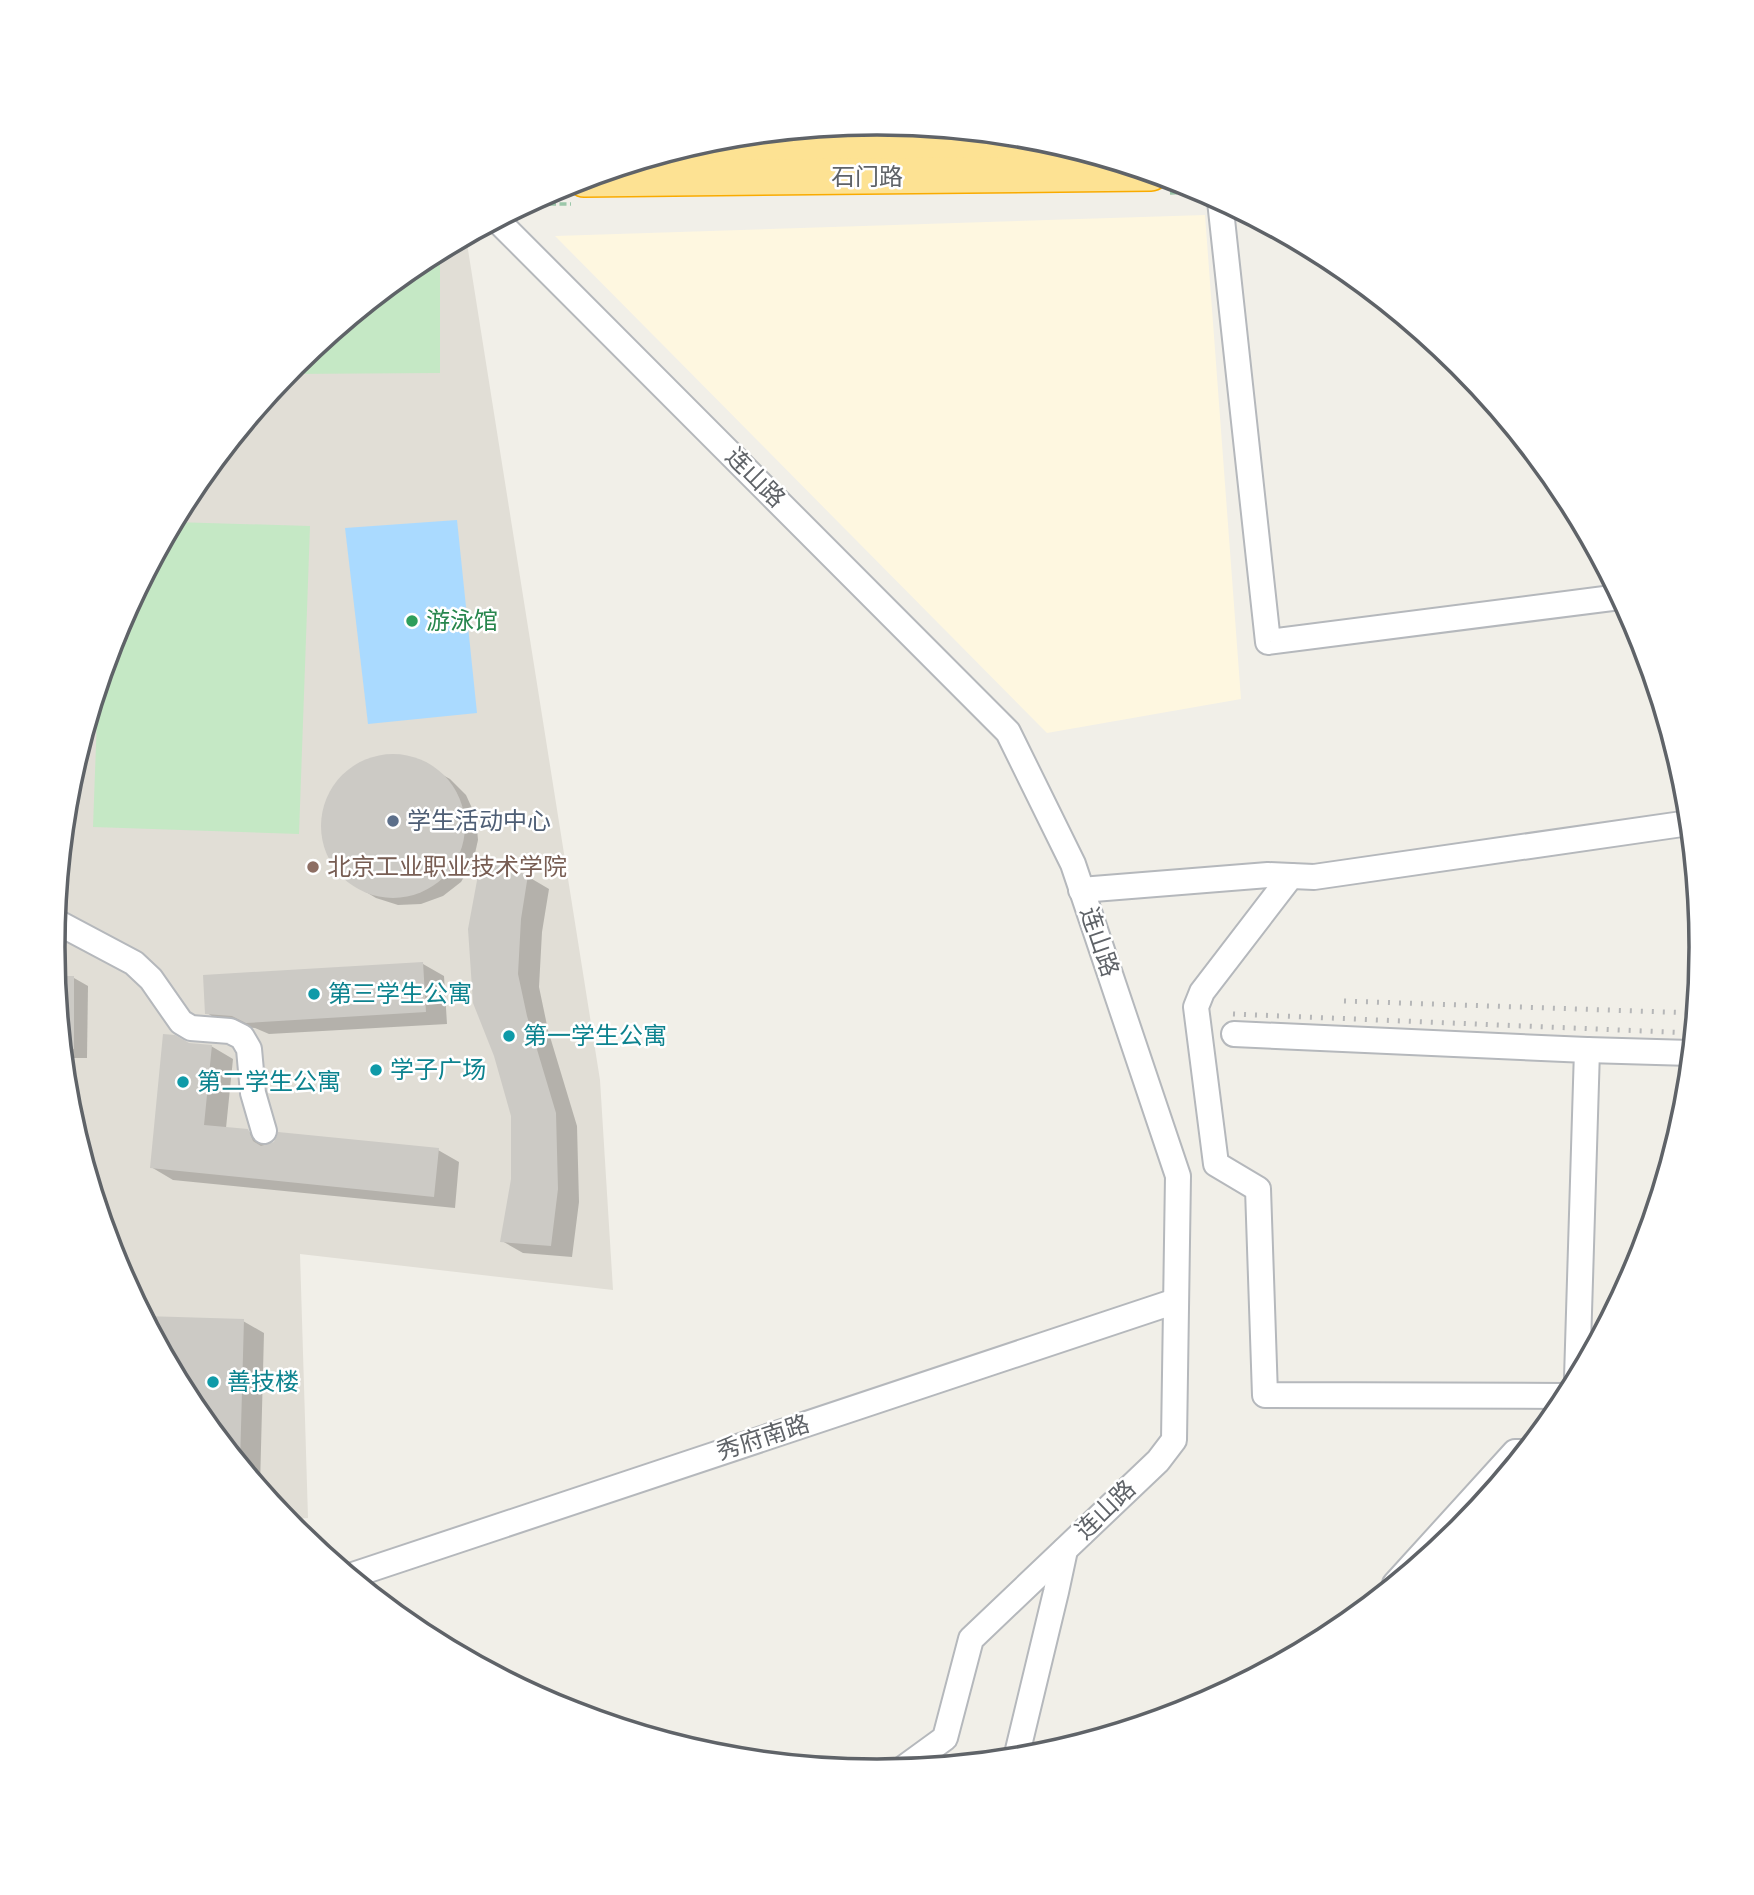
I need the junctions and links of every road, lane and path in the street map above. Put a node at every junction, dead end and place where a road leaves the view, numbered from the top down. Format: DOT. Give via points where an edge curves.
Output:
graph roads {
  1 [pos="1022,149"];
  2 [pos="901,151"];
  3 [pos="712,153"];
  4 [pos="1108,169"];
  5 [pos="625,175"];
  6 [pos="1221,212"];
  7 [pos="504,227"];
  8 [pos="1610,598"];
  9 [pos="1679,824"];
  10 [pos="1291,876"];
  11 [pos="1082,890"];
  12 [pos="65,926"];
  13 [pos="1234,1034"];
  14 [pos="1587,1050"];
  15 [pos="1682,1053"];
  16 [pos="264,1131"];
  17 [pos="1216,1164"];
  18 [pos="1175,1166"];
  19 [pos="1176,1300"];
  20 [pos="1578,1358"];
  21 [pos="1554,1396"];
  22 [pos="1497,1472"];
  23 [pos="1460,1513"];
  24 [pos="1065,1550"];
  25 [pos="359,1573"];
  26 [pos="1019,1747"];
  27 [pos="917,1758"];
  1 -- 2 [label="highway, 石门路"];
  2 -- 3 [label="highway, 石门路"];
  2 -- 4 [label="highway, 石门路"];
  2 -- 5 [label="highway, 石门路"];
  6 -- 8 [label="street" via="1268,642"];
  7 -- 11 [label="street, 连山路" via="1008,732"];
  9 -- 10 [label="street" via="1314,877"];
  10 -- 11 [label="street"];
  10 -- 17 [label="street" via="1202,992 1196,1007"];
  11 -- 18 [label="street, 连山路"];
  12 -- 16 [label="street" via="134,962 191,1028 230,1031 242,1037 249,1049 253,1093"];
  13 -- 14 [label="street"];
  14 -- 15 [label="street"];
  14 -- 20 [label="street"];
  17 -- 18 [label="street"];
  17 -- 21 [label="street" via="1258,1189 1265,1395"];
  18 -- 19 [label="street, 连山路"];
  19 -- 24 [label="street, 连山路" via="1174,1440"];
  19 -- 25 [label="street, 秀府南路"];
  22 -- 23 [label="street"];
  24 -- 26 [label="street"];
  24 -- 27 [label="street, 连山路" via="971,1639 945,1738"];
}
